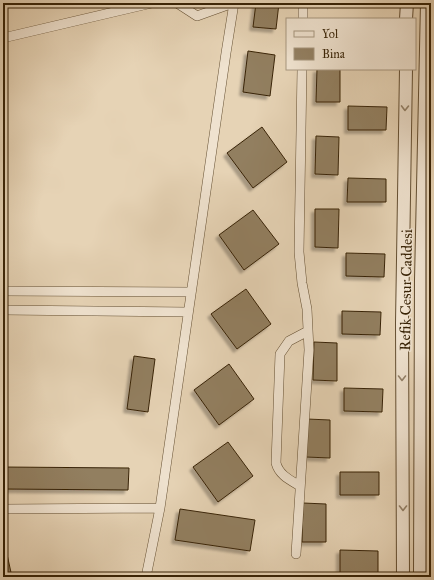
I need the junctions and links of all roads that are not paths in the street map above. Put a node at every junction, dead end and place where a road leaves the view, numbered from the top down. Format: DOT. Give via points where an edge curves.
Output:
graph roads {
  1 [pos="152,3"];
  2 [pos="177,3"];
  3 [pos="234,3"];
  4 [pos="304,3"];
  5 [pos="407,3"];
  6 [pos="427,3"];
  7 [pos="303,18"];
  8 [pos="406,18"];
  9 [pos="3,38"];
  10 [pos="302,70"];
  11 [pos="406,70"];
  12 [pos="428,143"];
  13 [pos="3,291"];
  14 [pos="191,292"];
  15 [pos="3,310"];
  16 [pos="188,312"];
  17 [pos="402,322"];
  18 [pos="426,322"];
  19 [pos="308,330"];
  20 [pos="300,486"];
  21 [pos="160,508"];
  22 [pos="3,509"];
  23 [pos="296,554"];
  24 [pos="146,577"];
  25 [pos="404,577"];
  26 [pos="420,577"];
  1 -- 9 [label="street"];
  2 -- 3 [label="street" via="197,16"];
  3 -- 14 [label="street"];
  4 -- 7 [label="street"];
  5 -- 8 [label="street"];
  6 -- 12 [label="street, Refik Cesur Caddesi"];
  10 -- 19 [label="street" via="299,252"];
  11 -- 17 [label="street, Refik Cesur Caddesi, one-way"];
  12 -- 18 [label="street, Refik Cesur Caddesi"];
  13 -- 14 [label="street"];
  14 -- 16 [label="street"];
  15 -- 16 [label="street"];
  16 -- 21 [label="street"];
  17 -- 18 [label="street"];
  17 -- 25 [label="street, Refik Cesur Caddesi, one-way"];
  18 -- 26 [label="street, Refik Cesur Caddesi"];
  19 -- 20 [label="street" via="309,350"];
  19 -- 20 [label="street" via="288,341 280,354 276,463 283,476"];
  20 -- 23 [label="street"];
  21 -- 22 [label="street"];
  21 -- 24 [label="street"];
}
